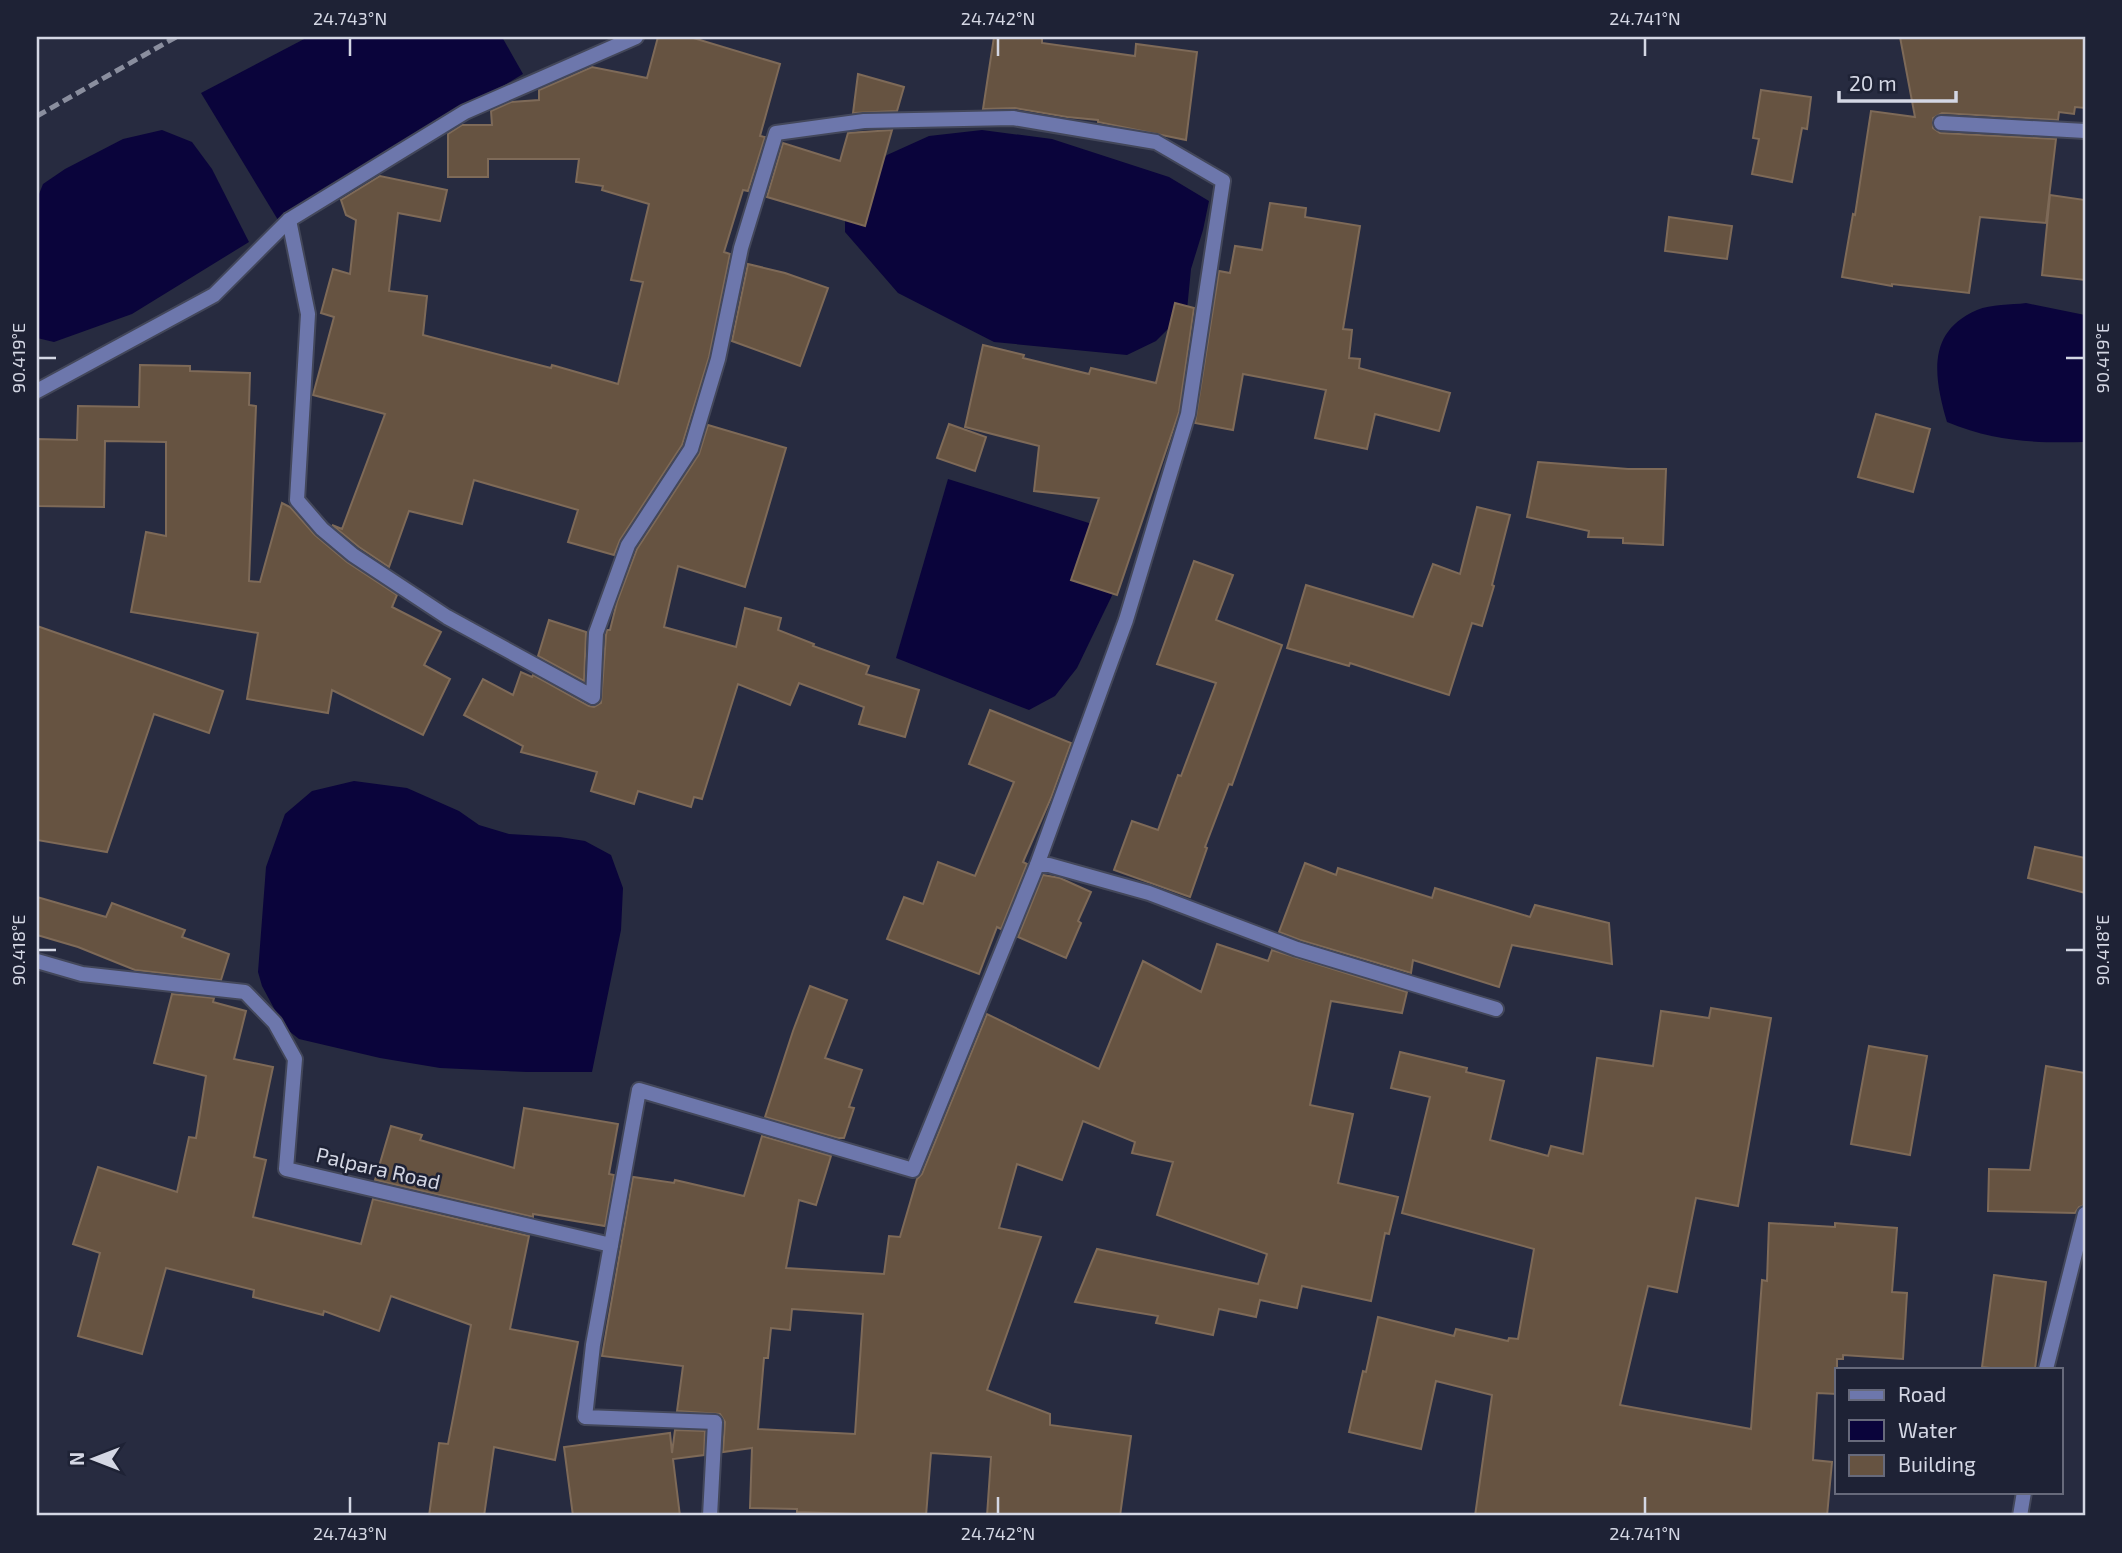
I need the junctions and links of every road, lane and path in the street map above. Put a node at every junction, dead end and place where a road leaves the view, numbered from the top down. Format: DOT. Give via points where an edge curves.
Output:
graph roads {
  1 [pos="636,37"];
  2 [pos="1941,123"];
  3 [pos="2085,131"];
  4 [pos="289,220"];
  5 [pos="37,391"];
  6 [pos="1037,865"];
  7 [pos="37,961"];
  8 [pos="1496,1009"];
  9 [pos="2085,1214"];
  10 [pos="611,1245"];
  11 [pos="2046,1368"];
  12 [pos="2024,1494"];
  13 [pos="710,1516"];
  14 [pos="2020,1516"];
  1 -- 4 [label="street" via="465,111"];
  2 -- 3 [label="street"];
  4 -- 5 [label="street" via="214,296"];
  4 -- 6 [label="street" via="308,314 297,500 353,555 447,617 593,697 596,633 628,545 691,449 718,359 741,248 776,133 864,121 1013,118 1156,142 1223,181 1188,414 1126,620"];
  6 -- 8 [label="street" via="1149,893 1297,949"];
  6 -- 10 [label="street" via="913,1170 639,1090"];
  7 -- 10 [label="street, Palpara Road" via="82,974 245,992 275,1023 295,1059 286,1169"];
  9 -- 11 [label="street"];
  10 -- 13 [label="street" via="585,1417 715,1422"];
  12 -- 14 [label="street"];
}
